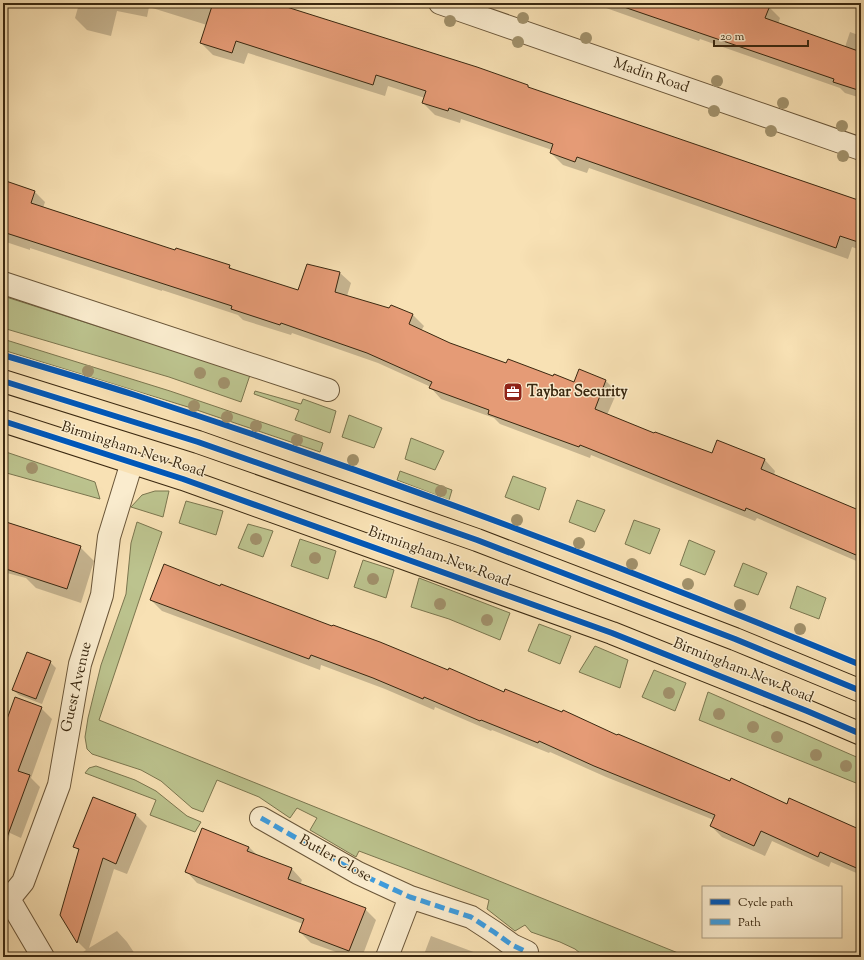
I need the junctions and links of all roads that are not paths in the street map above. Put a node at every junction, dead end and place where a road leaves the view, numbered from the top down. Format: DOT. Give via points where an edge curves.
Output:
graph roads {
  1 [pos="440,3"];
  2 [pos="861,149"];
  3 [pos="3,284"];
  4 [pos="3,381"];
  5 [pos="328,390"];
  6 [pos="3,421"];
  7 [pos="132,462"];
  8 [pos="861,691"];
  9 [pos="861,734"];
  10 [pos="261,818"];
  11 [pos="410,896"];
  12 [pos="6,901"];
  13 [pos="527,952"];
  14 [pos="43,957"];
  15 [pos="387,957"];
  1 -- 2 [label="street, Madin Road"];
  3 -- 5 [label="street"];
  4 -- 8 [label="highway, Birmingham New Road" via="198,442 471,538 735,639"];
  6 -- 7 [label="highway, Birmingham New Road"];
  7 -- 9 [label="highway, Birmingham New Road" via="612,633"];
  7 -- 12 [label="street, Guest Avenue" via="108,537 102,596 80,664 59,785 23,882"];
  10 -- 11 [label="street, Butler Close" via="358,874"];
  11 -- 13 [label="street, Butler Close" via="471,917 512,946"];
  11 -- 15 [label="street"];
  12 -- 14 [label="street"];
}
